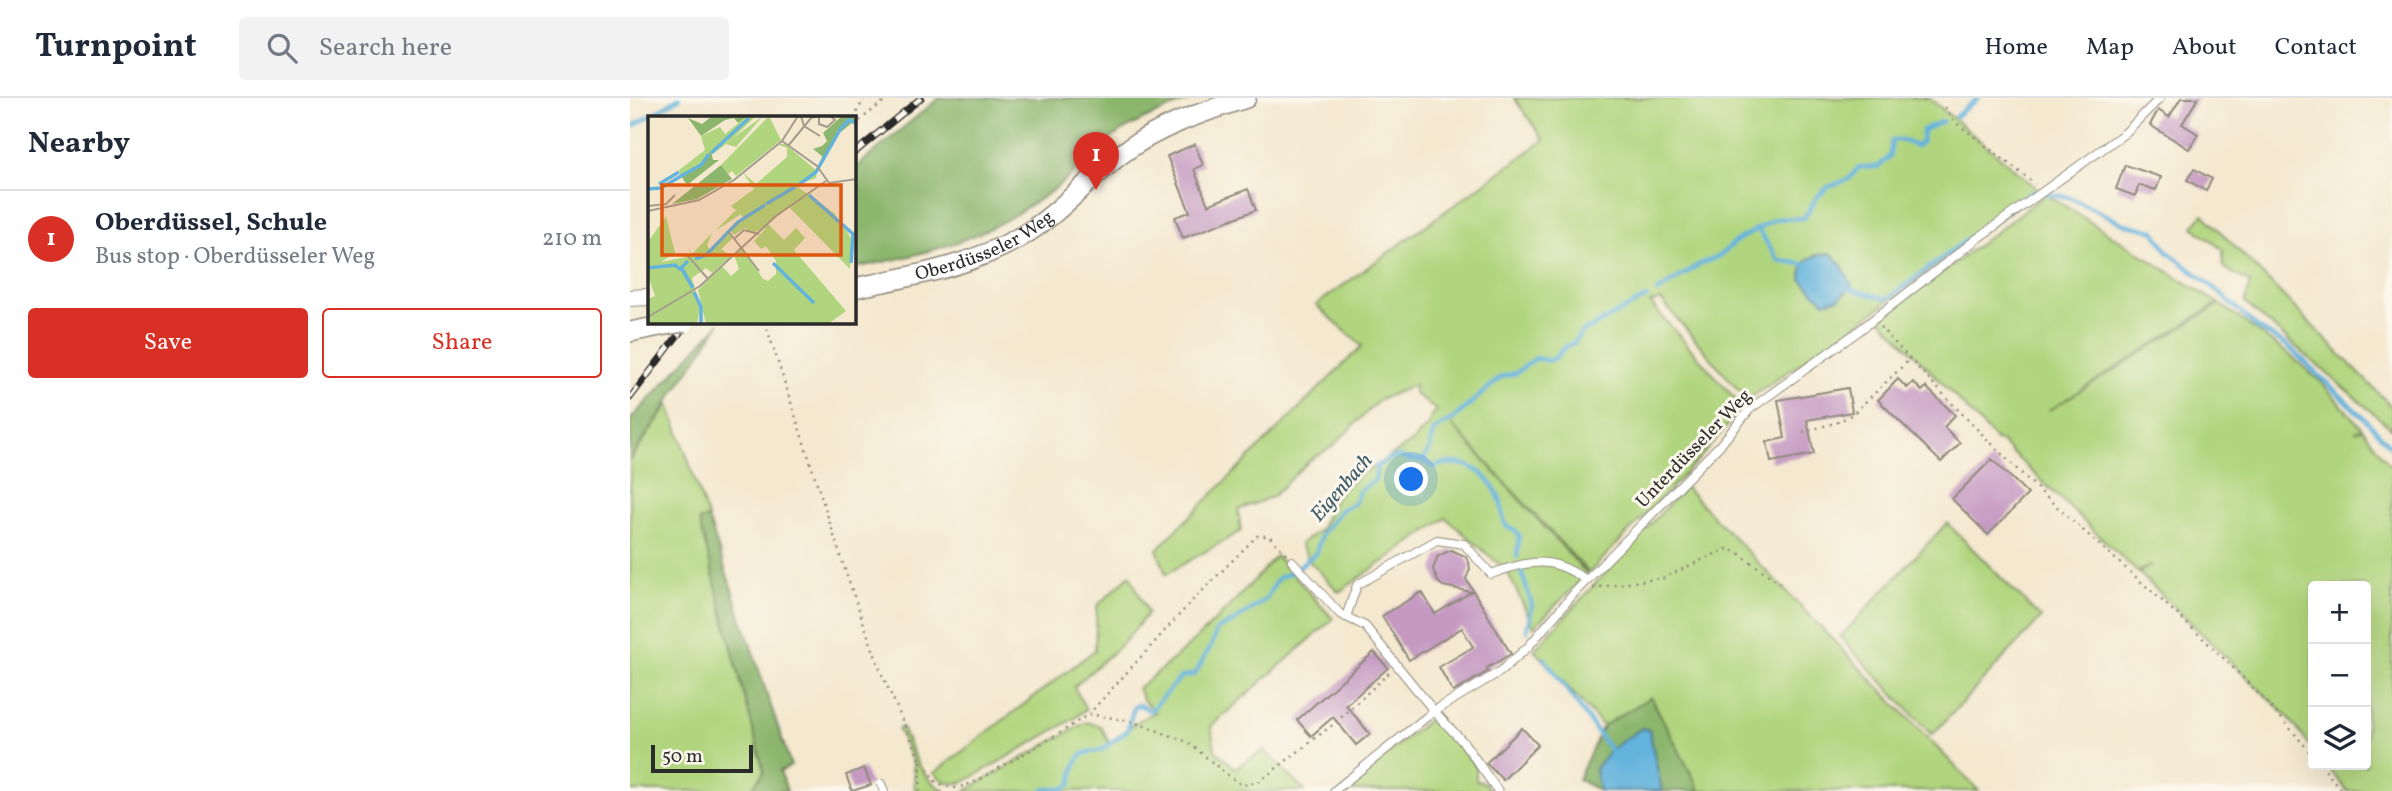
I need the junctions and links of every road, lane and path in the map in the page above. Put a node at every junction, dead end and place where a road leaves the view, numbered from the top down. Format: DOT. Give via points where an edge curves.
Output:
graph roads {
  1 [pos="864,98"];
  2 [pos="888,98"];
  3 [pos="1246,98"];
  4 [pos="2161,98"];
  5 [pos="1945,107"];
  6 [pos="855,116"];
  7 [pos="856,123"];
  8 [pos="2044,191"];
  9 [pos="856,288"];
  10 [pos="648,297"];
  11 [pos="630,298"];
  12 [pos="1873,320"];
  13 [pos="672,324"];
  14 [pos="766,324"];
  15 [pos="630,332"];
  16 [pos="1910,359"];
  17 [pos="1803,432"];
  18 [pos="1292,561"];
  19 [pos="1587,580"];
  20 [pos="1784,586"];
  21 [pos="1576,592"];
  22 [pos="1346,617"];
  23 [pos="1398,665"];
  24 [pos="1434,711"];
  25 [pos="1089,714"];
  26 [pos="2308,750"];
  27 [pos="921,760"];
  28 [pos="2324,770"];
  29 [pos="920,791"];
  30 [pos="1334,791"];
  31 [pos="1498,791"];
  32 [pos="2342,791"];
  1 -- 6 [label="path"];
  2 -- 7 [label="path"];
  3 -- 9 [label="street, Oberdüsseler Weg" via="1137,143 1047,219 1000,248 942,270"];
  4 -- 8 [label="lane, Unterdüsseler Weg" via="2124,133"];
  5 -- 8 [label="path" via="1954,121"];
  8 -- 12 [label="lane, Unterdüsseler Weg"];
  10 -- 11 [label="street"];
  12 -- 16 [label="path"];
  12 -- 19 [label="lane, Unterdüsseler Weg" via="1750,409"];
  13 -- 15 [label="street, bridge"];
  14 -- 27 [label="path" via="877,660"];
  16 -- 17 [label="path" via="1853,414"];
  16 -- 26 [label="path" via="2052,501 2215,647"];
  18 -- 22 [label="lane"];
  18 -- 25 [label="path" via="1269,536 1257,536"];
  19 -- 21 [label="lane, Unterdüsseler Weg"];
  19 -- 22 [label="lane" via="1540,562 1491,574 1464,544 1437,541 1357,585"];
  20 -- 21 [label="path" via="1726,549 1663,578"];
  21 -- 24 [label="lane, Unterdüsseler Weg" via="1501,671"];
  22 -- 23 [label="lane" via="1366,626"];
  23 -- 24 [label="lane"];
  23 -- 25 [label="path" via="1335,723 1260,781 1242,785 1188,742 1131,721"];
  24 -- 30 [label="lane, Unterdüsseler Weg"];
  24 -- 31 [label="lane"];
  25 -- 27 [label="path" via="961,788 939,783"];
  27 -- 29 [label="path"];
  28 -- 32 [label="path"];
}
